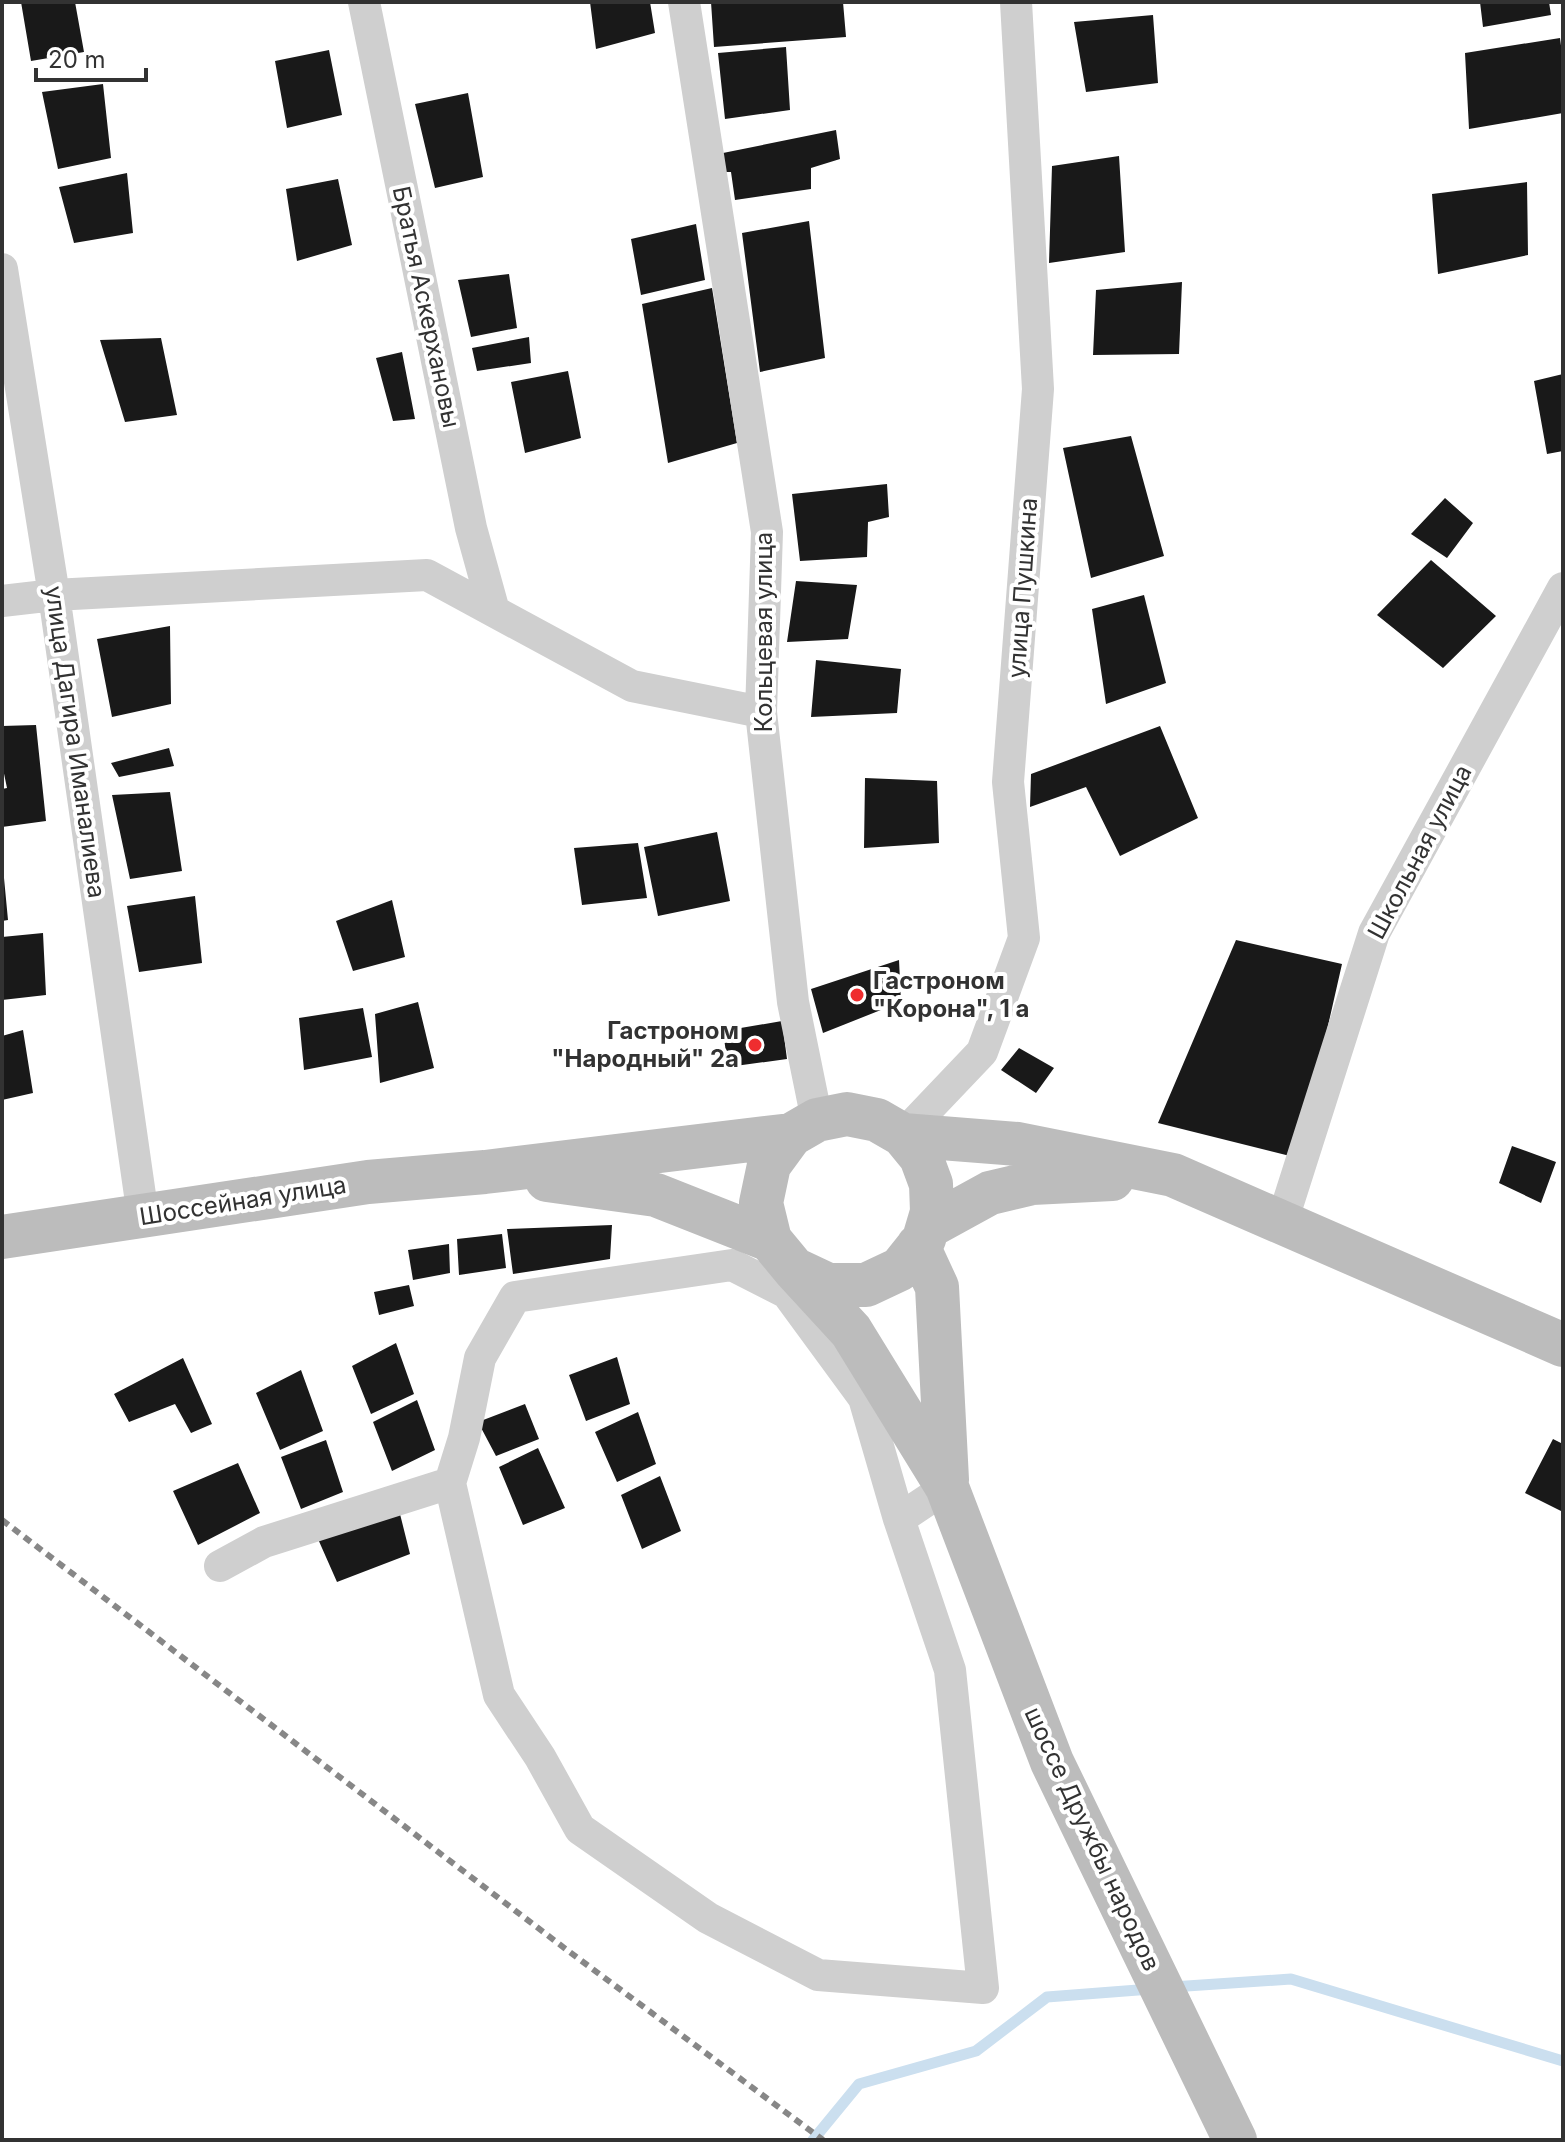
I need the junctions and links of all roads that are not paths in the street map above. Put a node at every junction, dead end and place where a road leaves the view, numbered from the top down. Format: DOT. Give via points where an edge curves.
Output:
graph roads {
  1 [pos="364,2"];
  2 [pos="684,2"];
  3 [pos="1016,2"];
  4 [pos="2,269"];
  5 [pos="1563,588"];
  6 [pos="54,595"];
  7 [pos="2,601"];
  8 [pos="494,611"];
  9 [pos="761,712"];
  10 [pos="804,1127"];
  11 [pos="903,1135"];
  12 [pos="485,1172"];
  13 [pos="1173,1175"];
  14 [pos="143,1216"];
  15 [pos="1282,1222"];
  16 [pos="2,1237"];
  17 [pos="923,1237"];
  18 [pos="782,1255"];
  19 [pos="1563,1345"];
  20 [pos="450,1483"];
  21 [pos="947,1487"];
  22 [pos="899,1519"];
  23 [pos="220,1566"];
  24 [pos="1235,2140"];
  1 -- 8 [label="street, Братья Аскерхановы" via="471,528"];
  2 -- 9 [label="street, Кольцевая улица" via="767,532"];
  3 -- 11 [label="street, улица Пушкина" via="1038,389 1008,782 1024,938 982,1052"];
  4 -- 6 [label="street, улица Дагира Иманалиева"];
  5 -- 15 [label="street, Школьная улица" via="1374,933"];
  6 -- 7 [label="street"];
  6 -- 8 [label="street" via="427,575"];
  6 -- 14 [label="street, улица Дагира Иманалиева"];
  8 -- 9 [label="street" via="632,686"];
  9 -- 10 [label="street, Кольцевая улица"];
  10 -- 11 [label="main road" via="847,1114 877,1120"];
  10 -- 12 [label="main road"];
  10 -- 18 [label="main road" via="769,1165 761,1203"];
  11 -- 13 [label="main road" via="1018,1144"];
  11 -- 17 [label="main road" via="921,1157 931,1184 932,1212"];
  12 -- 14 [label="main road, Шоссейная улица" via="368,1182"];
  12 -- 18 [label="main road" via="656,1195"];
  13 -- 15 [label="main road"];
  13 -- 17 [label="main road" via="1032,1183 990,1193"];
  14 -- 16 [label="main road, Шоссейная улица"];
  15 -- 19 [label="main road"];
  17 -- 18 [label="main road" via="900,1269 866,1285 828,1285"];
  17 -- 21 [label="main road" via="937,1287"];
  18 -- 21 [label="main road" via="851,1331"];
  20 -- 22 [label="street" via="480,1358 515,1297 732,1265 787,1293 864,1398"];
  20 -- 22 [label="street" via="499,1695 580,1829 708,1918 818,1975 983,1988 950,1670"];
  20 -- 23 [label="street" via="264,1542"];
  21 -- 22 [label="street"];
  21 -- 24 [label="main road, шоссе Дружбы народов" via="1052,1762"];
}
